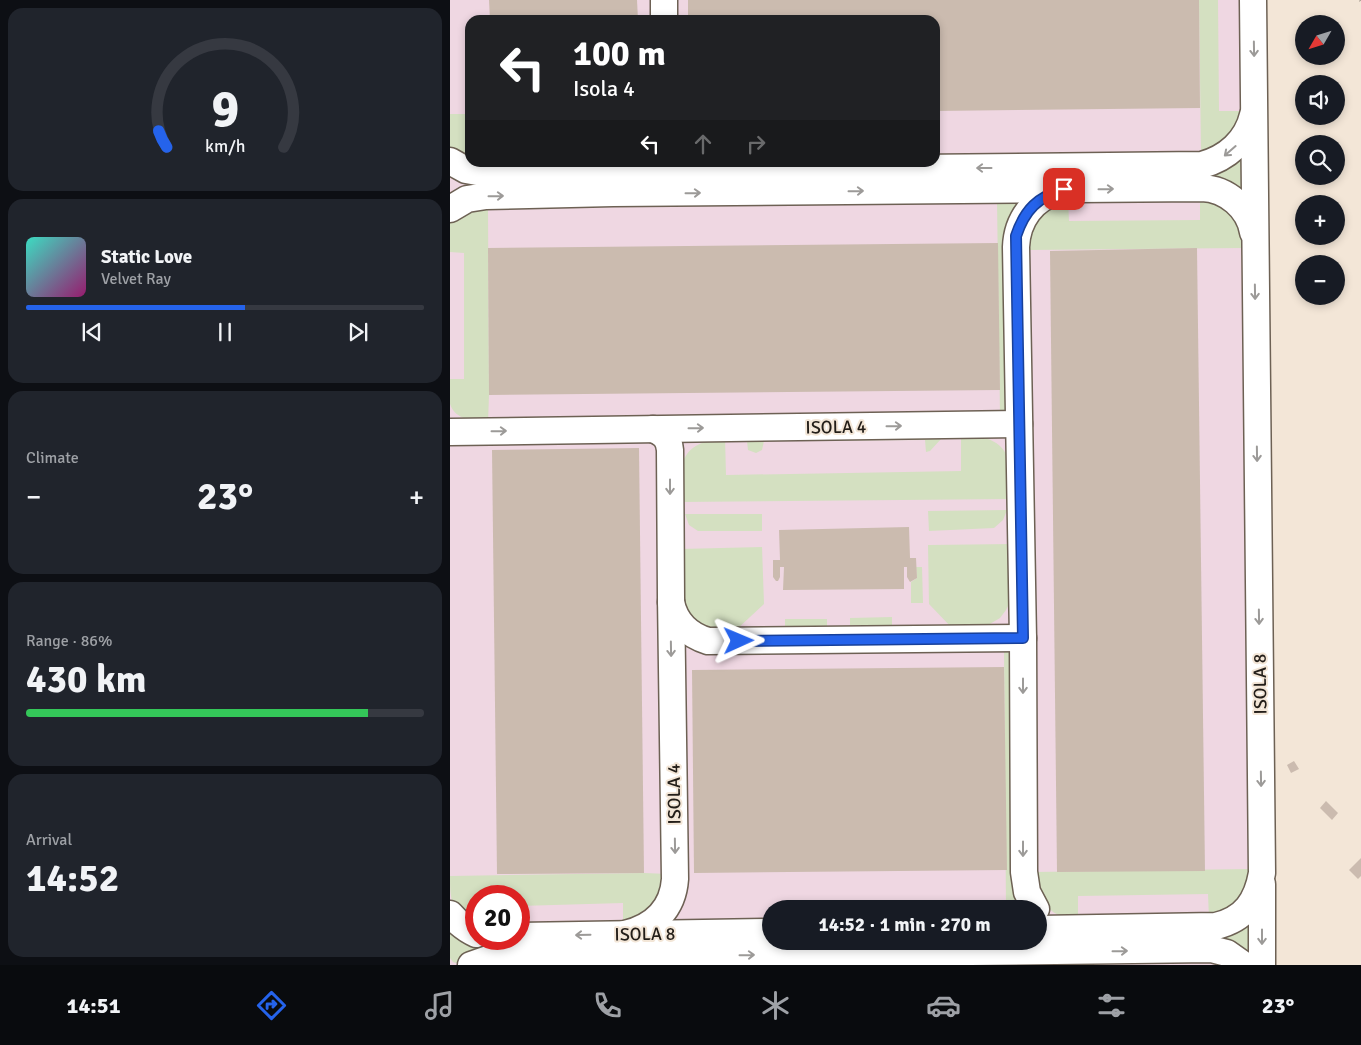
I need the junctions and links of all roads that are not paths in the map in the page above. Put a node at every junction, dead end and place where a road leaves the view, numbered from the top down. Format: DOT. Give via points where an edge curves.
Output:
graph roads {
  1 [pos="664,0"];
  2 [pos="1253,0"];
  3 [pos="664,15"];
  4 [pos="1254,110"];
  5 [pos="450,161"];
  6 [pos="634,177"];
  7 [pos="1068,182"];
  8 [pos="450,209"];
  9 [pos="1254,243"];
  10 [pos="1019,424"];
  11 [pos="653,429"];
  12 [pos="450,432"];
  13 [pos="670,597"];
  14 [pos="1023,638"];
  15 [pos="1262,873"];
  16 [pos="1031,900"];
  17 [pos="450,914"];
  18 [pos="465,928"];
  19 [pos="762,934"];
  20 [pos="530,937"];
  21 [pos="1047,939"];
  22 [pos="1078,940"];
  23 [pos="622,942"];
  24 [pos="762,947"];
  25 [pos="674,949"];
  26 [pos="471,965"];
  27 [pos="708,965"];
  28 [pos="1244,965"];
  29 [pos="1262,965"];
  1 -- 3 [label="lane"];
  2 -- 4 [label="lane, one-way"];
  4 -- 7 [label="lane, one-way" via="1252,122 1241,140 1229,153 1213,162"];
  4 -- 9 [label="lane"];
  5 -- 6 [label="lane" via="466,170 483,173"];
  6 -- 7 [label="lane"];
  8 -- 6 [label="lane, one-way" via="467,199"];
  7 -- 9 [label="lane, one-way" via="1211,188 1231,198 1245,211"];
  7 -- 10 [label="lane" via="1039,200 1024,218 1016,236"];
  9 -- 15 [label="lane, ISOLA 8, one-way"];
  11 -- 10 [label="lane, ISOLA 4, one-way"];
  10 -- 14 [label="lane"];
  12 -- 11 [label="lane, ISOLA 4, one-way"];
  11 -- 13 [label="lane, ISOLA 4, one-way" via="661,432 670,444"];
  13 -- 14 [label="lane, ISOLA 4" via="673,612 682,626 693,635 708,640"];
  13 -- 23 [label="lane, ISOLA 4, one-way" via="676,878 665,910 656,920"];
  14 -- 16 [label="lane, one-way" via="1024,872"];
  15 -- 22 [label="lane, ISOLA 8" via="1259,889 1250,906 1224,924"];
  15 -- 29 [label="lane, one-way"];
  17 -- 18 [label="lane"];
  19 -- 25 [label="lane, ISOLA 8"];
  23 -- 20 [label="lane, ISOLA 8, one-way"];
  21 -- 22 [label="lane, ISOLA 8"];
  22 -- 28 [label="lane, ISOLA 8, one-way" via="1211,949 1227,953"];
  23 -- 25 [label="lane, ISOLA 8"];
  23 -- 26 [label="lane, ISOLA 8" via="491,958"];
  25 -- 24 [label="lane, ISOLA 8, one-way"];
  25 -- 27 [label="lane, ISOLA 8"];
}
